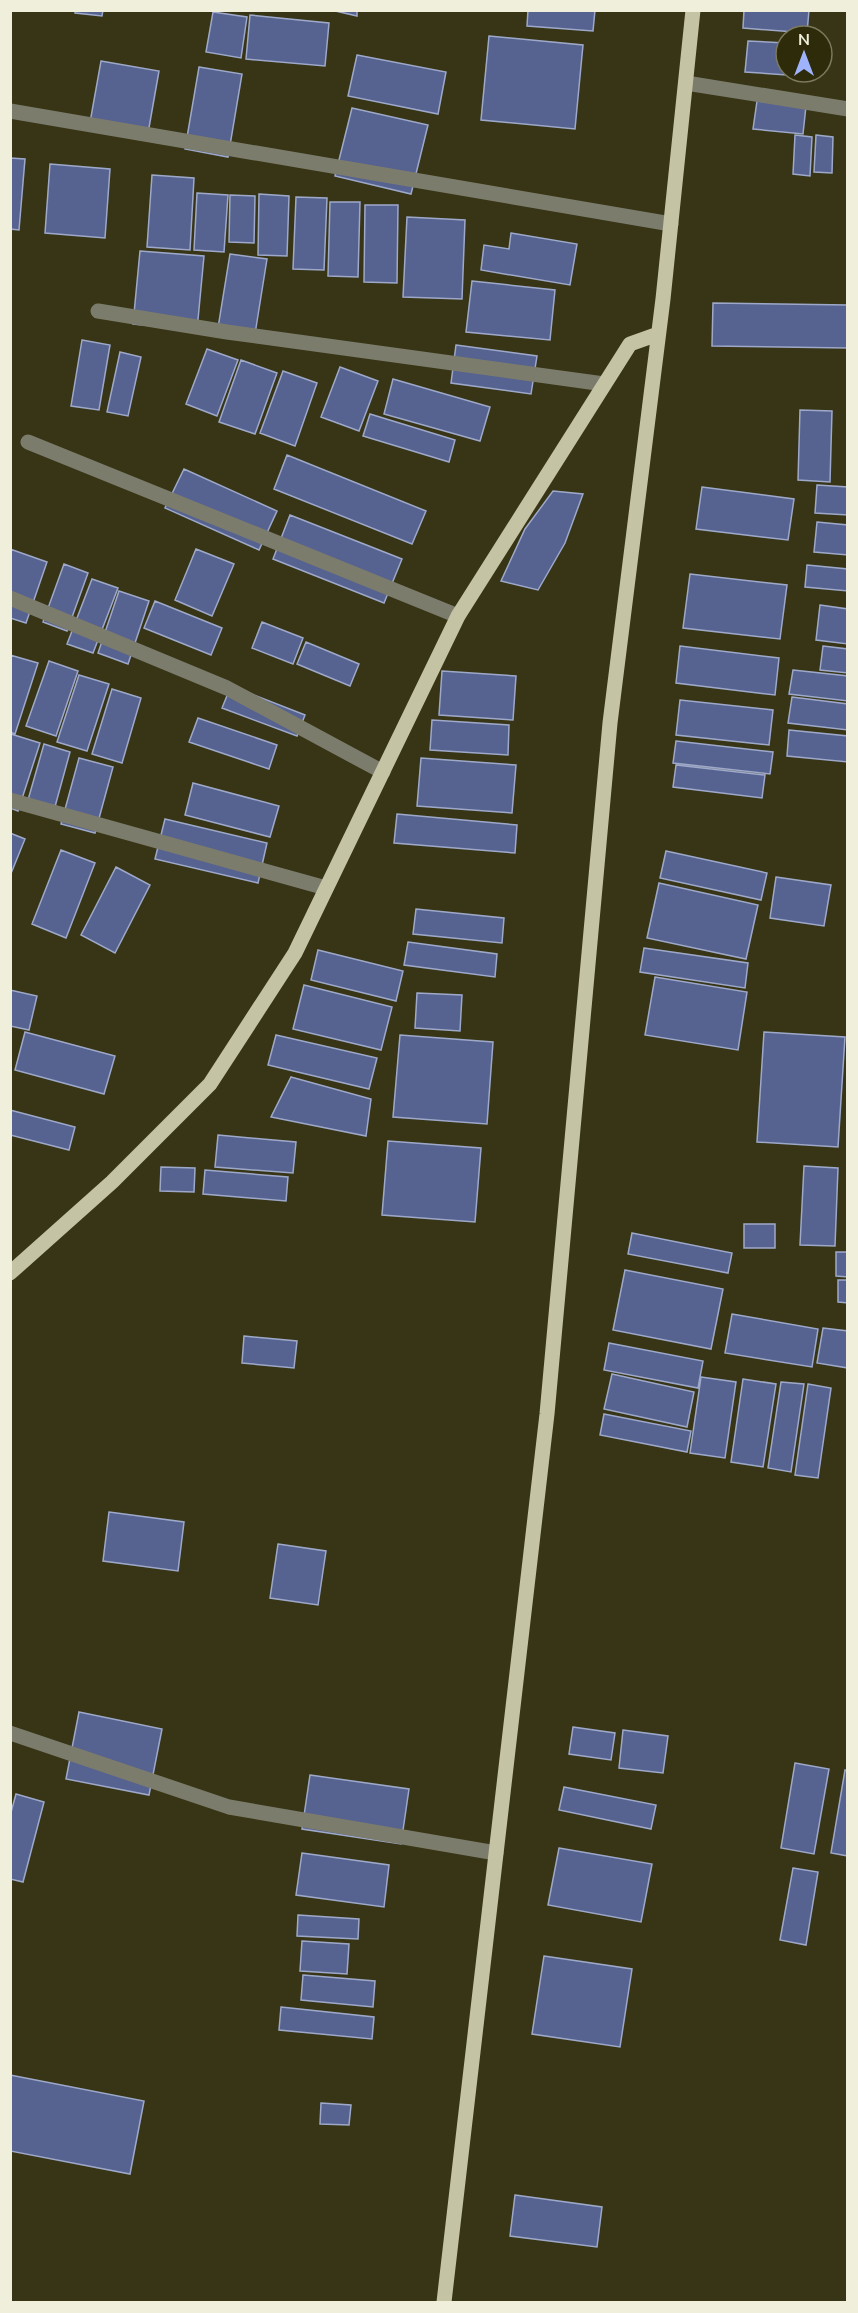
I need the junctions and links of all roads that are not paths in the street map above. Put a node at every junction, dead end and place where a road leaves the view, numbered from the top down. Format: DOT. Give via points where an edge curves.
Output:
graph roads {
  1 [pos="693,10"];
  2 [pos="686,83"];
  3 [pos="848,109"];
  4 [pos="10,111"];
  5 [pos="671,224"];
  6 [pos="98,311"];
  7 [pos="658,334"];
  8 [pos="604,384"];
  9 [pos="28,442"];
  10 [pos="10,598"];
  11 [pos="458,616"];
  12 [pos="383,772"];
  13 [pos="10,800"];
  14 [pos="326,888"];
  15 [pos="10,1273"];
  16 [pos="10,1733"];
  17 [pos="496,1853"];
  18 [pos="444,2302"];
  1 -- 2 [label="main road"];
  2 -- 3 [label="street"];
  2 -- 5 [label="main road"];
  4 -- 5 [label="street"];
  5 -- 7 [label="main road"];
  6 -- 8 [label="street"];
  7 -- 8 [label="main road" via="630,344"];
  7 -- 17 [label="main road" via="610,723 547,1414"];
  8 -- 11 [label="main road"];
  9 -- 11 [label="street"];
  10 -- 12 [label="street" via="226,688"];
  11 -- 12 [label="main road"];
  12 -- 14 [label="main road"];
  13 -- 14 [label="street"];
  14 -- 15 [label="main road" via="294,953 210,1084 112,1182"];
  16 -- 17 [label="street" via="229,1807"];
  17 -- 18 [label="main road"];
}
